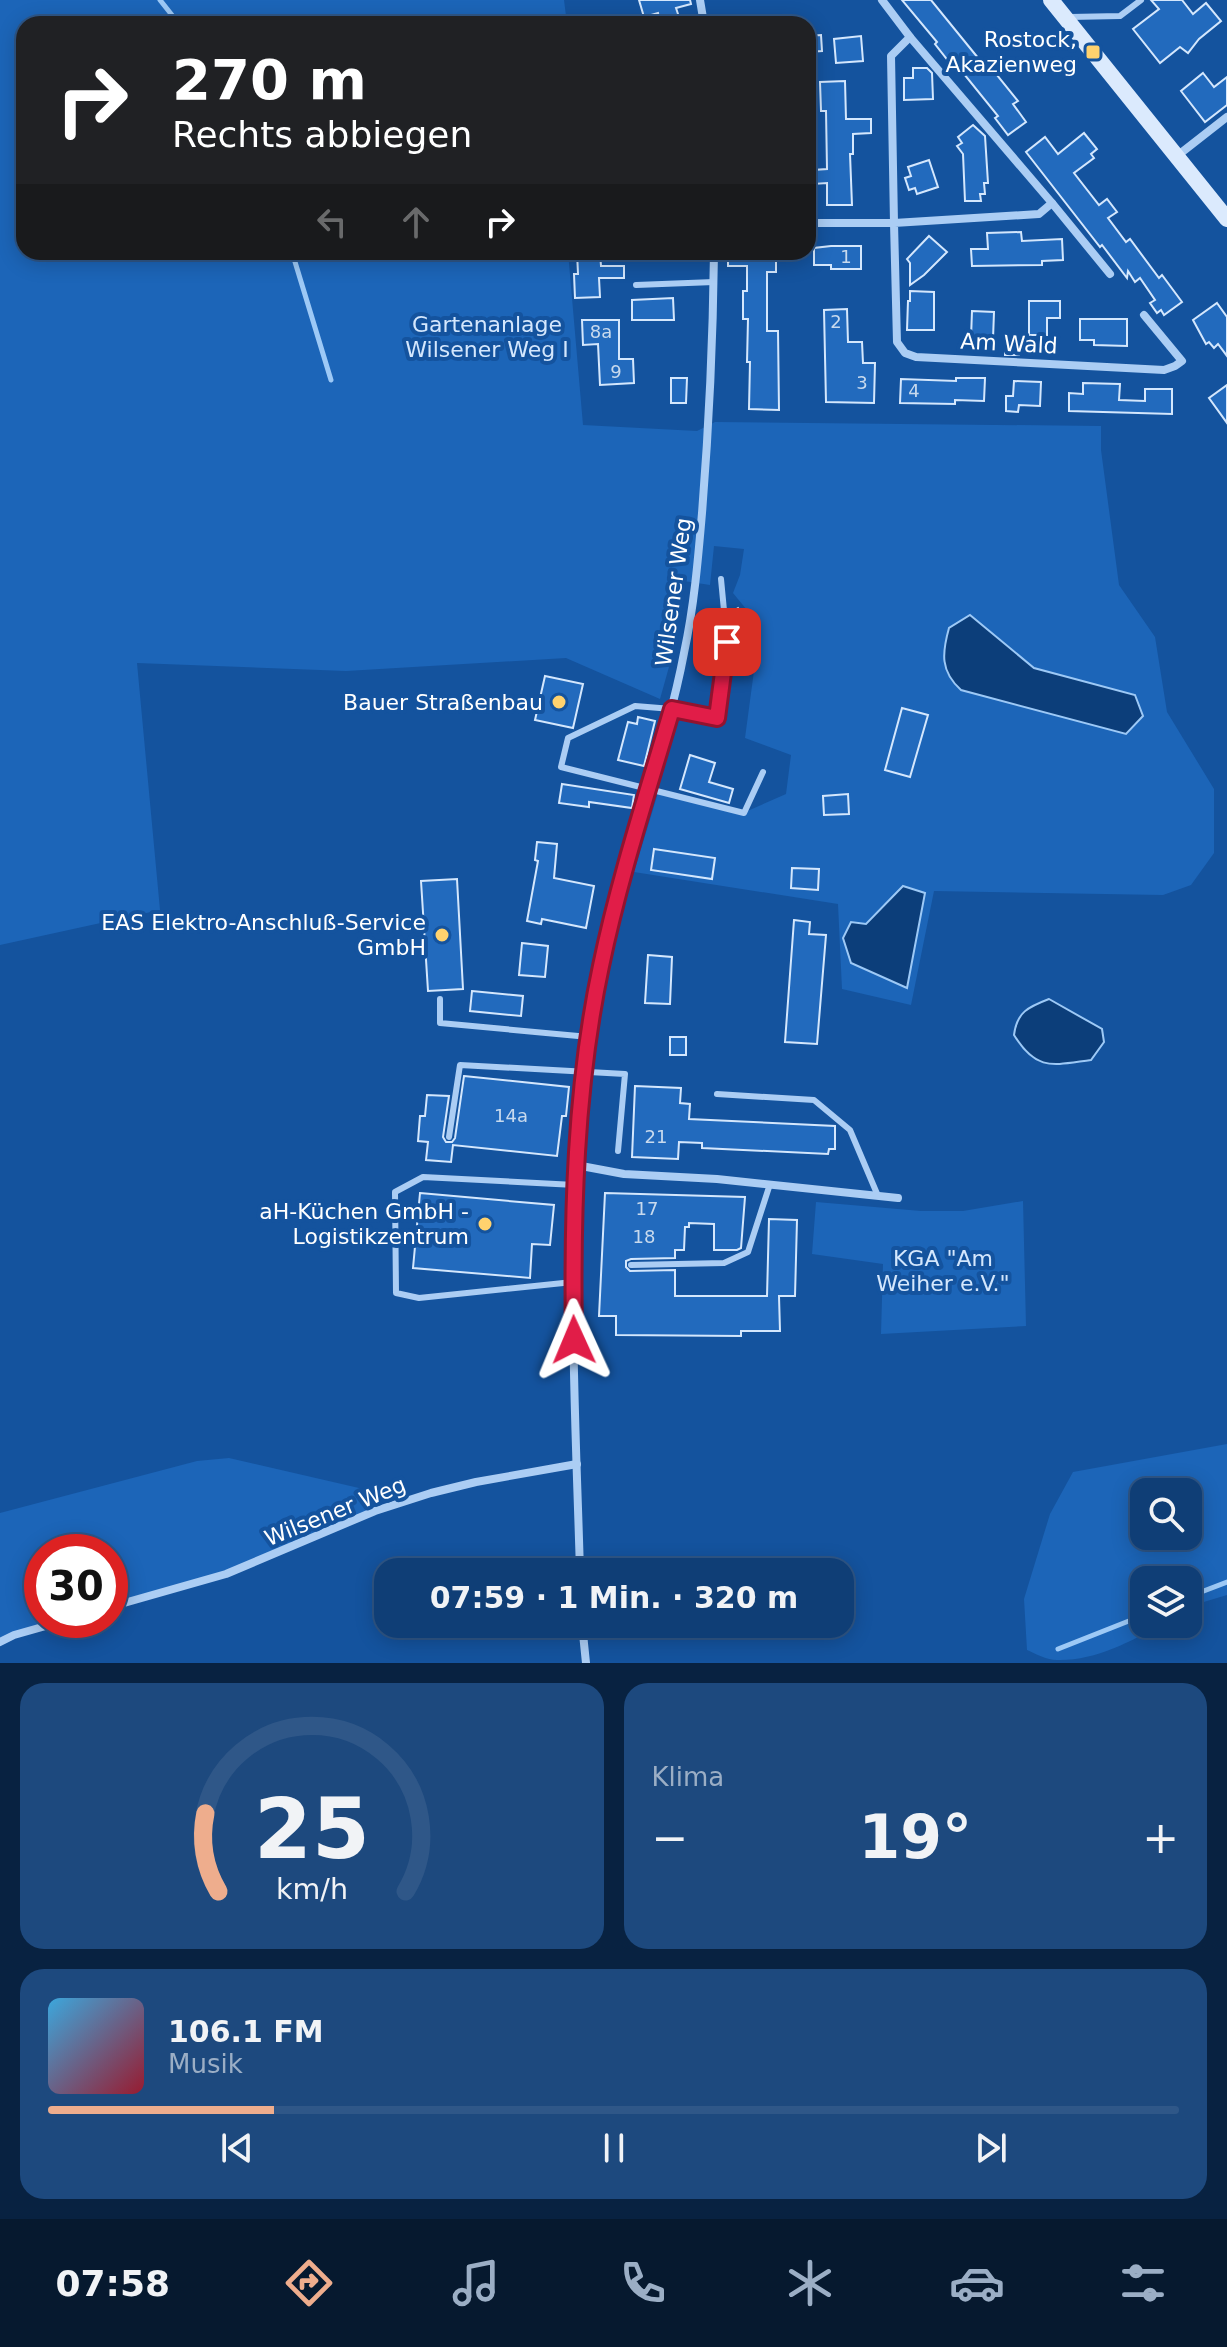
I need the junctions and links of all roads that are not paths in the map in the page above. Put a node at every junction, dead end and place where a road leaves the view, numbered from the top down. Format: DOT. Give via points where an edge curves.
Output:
graph roads {
  1 [pos="882,0"];
  2 [pos="1051,0"];
  3 [pos="1141,0"];
  4 [pos="1064,17"];
  5 [pos="910,37"];
  6 [pos="1227,117"];
  7 [pos="1177,157"];
  8 [pos="1052,203"];
  9 [pos="1227,219"];
  10 [pos="816,223"];
  11 [pos="894,223"];
  12 [pos="714,260"];
  13 [pos="1110,274"];
  14 [pos="714,282"];
  15 [pos="636,285"];
  16 [pos="1144,315"];
  17 [pos="721,579"];
  18 [pos="672,709"];
  19 [pos="763,772"];
  20 [pos="648,791"];
  21 [pos="440,999"];
  22 [pos="589,1037"];
  23 [pos="585,1071"];
  24 [pos="717,1094"];
  25 [pos="449,1137"];
  26 [pos="618,1151"];
  27 [pos="576,1165"];
  28 [pos="770,1184"];
  29 [pos="575,1185"];
  30 [pos="878,1196"];
  31 [pos="898,1198"];
  32 [pos="631,1265"];
  33 [pos="573,1282"];
  34 [pos="577,1464"];
  35 [pos="580,1558"];
  36 [pos="128,1602"];
  37 [pos="24,1632"];
  38 [pos="583,1638"];
  39 [pos="0,1642"];
  40 [pos="586,1663"];
  1 -- 5 [label="street"];
  2 -- 4 [label="main road"];
  3 -- 4 [label="lane" via="1120,16"];
  4 -- 7 [label="main road"];
  5 -- 8 [label="street"];
  5 -- 11 [label="street, Am Wald" via="891,56"];
  6 -- 7 [label="street"];
  7 -- 9 [label="main road"];
  8 -- 11 [label="street" via="1039,214"];
  8 -- 13 [label="street"];
  10 -- 11 [label="street"];
  11 -- 16 [label="street, Am Wald" via="897,342 905,353 1164,370 1175,366 1182,361"];
  12 -- 14 [label="street, Wilsener Weg"];
  14 -- 15 [label="lane"];
  14 -- 18 [label="street, Wilsener Weg" via="710,425 697,567"];
  17 -- 18 [label="lane" via="727,642 717,718"];
  18 -- 20 [label="street, Wilsener Weg"];
  18 -- 20 [label="lane" via="635,706 568,738 561,767"];
  19 -- 20 [label="lane" via="744,813"];
  20 -- 22 [label="street, Wilsener Weg" via="614,907"];
  21 -- 22 [label="lane" via="440,1023"];
  22 -- 23 [label="street, Wilsener Weg"];
  23 -- 25 [label="lane" via="460,1065"];
  23 -- 26 [label="lane" via="625,1074"];
  23 -- 27 [label="street, Wilsener Weg"];
  24 -- 30 [label="lane" via="814,1100 850,1130"];
  27 -- 28 [label="street" via="624,1174"];
  27 -- 29 [label="street, Wilsener Weg"];
  28 -- 30 [label="street"];
  28 -- 32 [label="lane" via="748,1252 724,1263"];
  29 -- 33 [label="street, Wilsener Weg"];
  29 -- 33 [label="lane" via="423,1177 395,1192 396,1293 419,1298"];
  30 -- 31 [label="street"];
  33 -- 34 [label="street, Wilsener Weg"];
  34 -- 35 [label="street, Wilsener Weg"];
  34 -- 36 [label="street, Wilsener Weg" via="431,1493 226,1574"];
  37 -- 39 [label="street"];
  38 -- 40 [label="street"];
}
